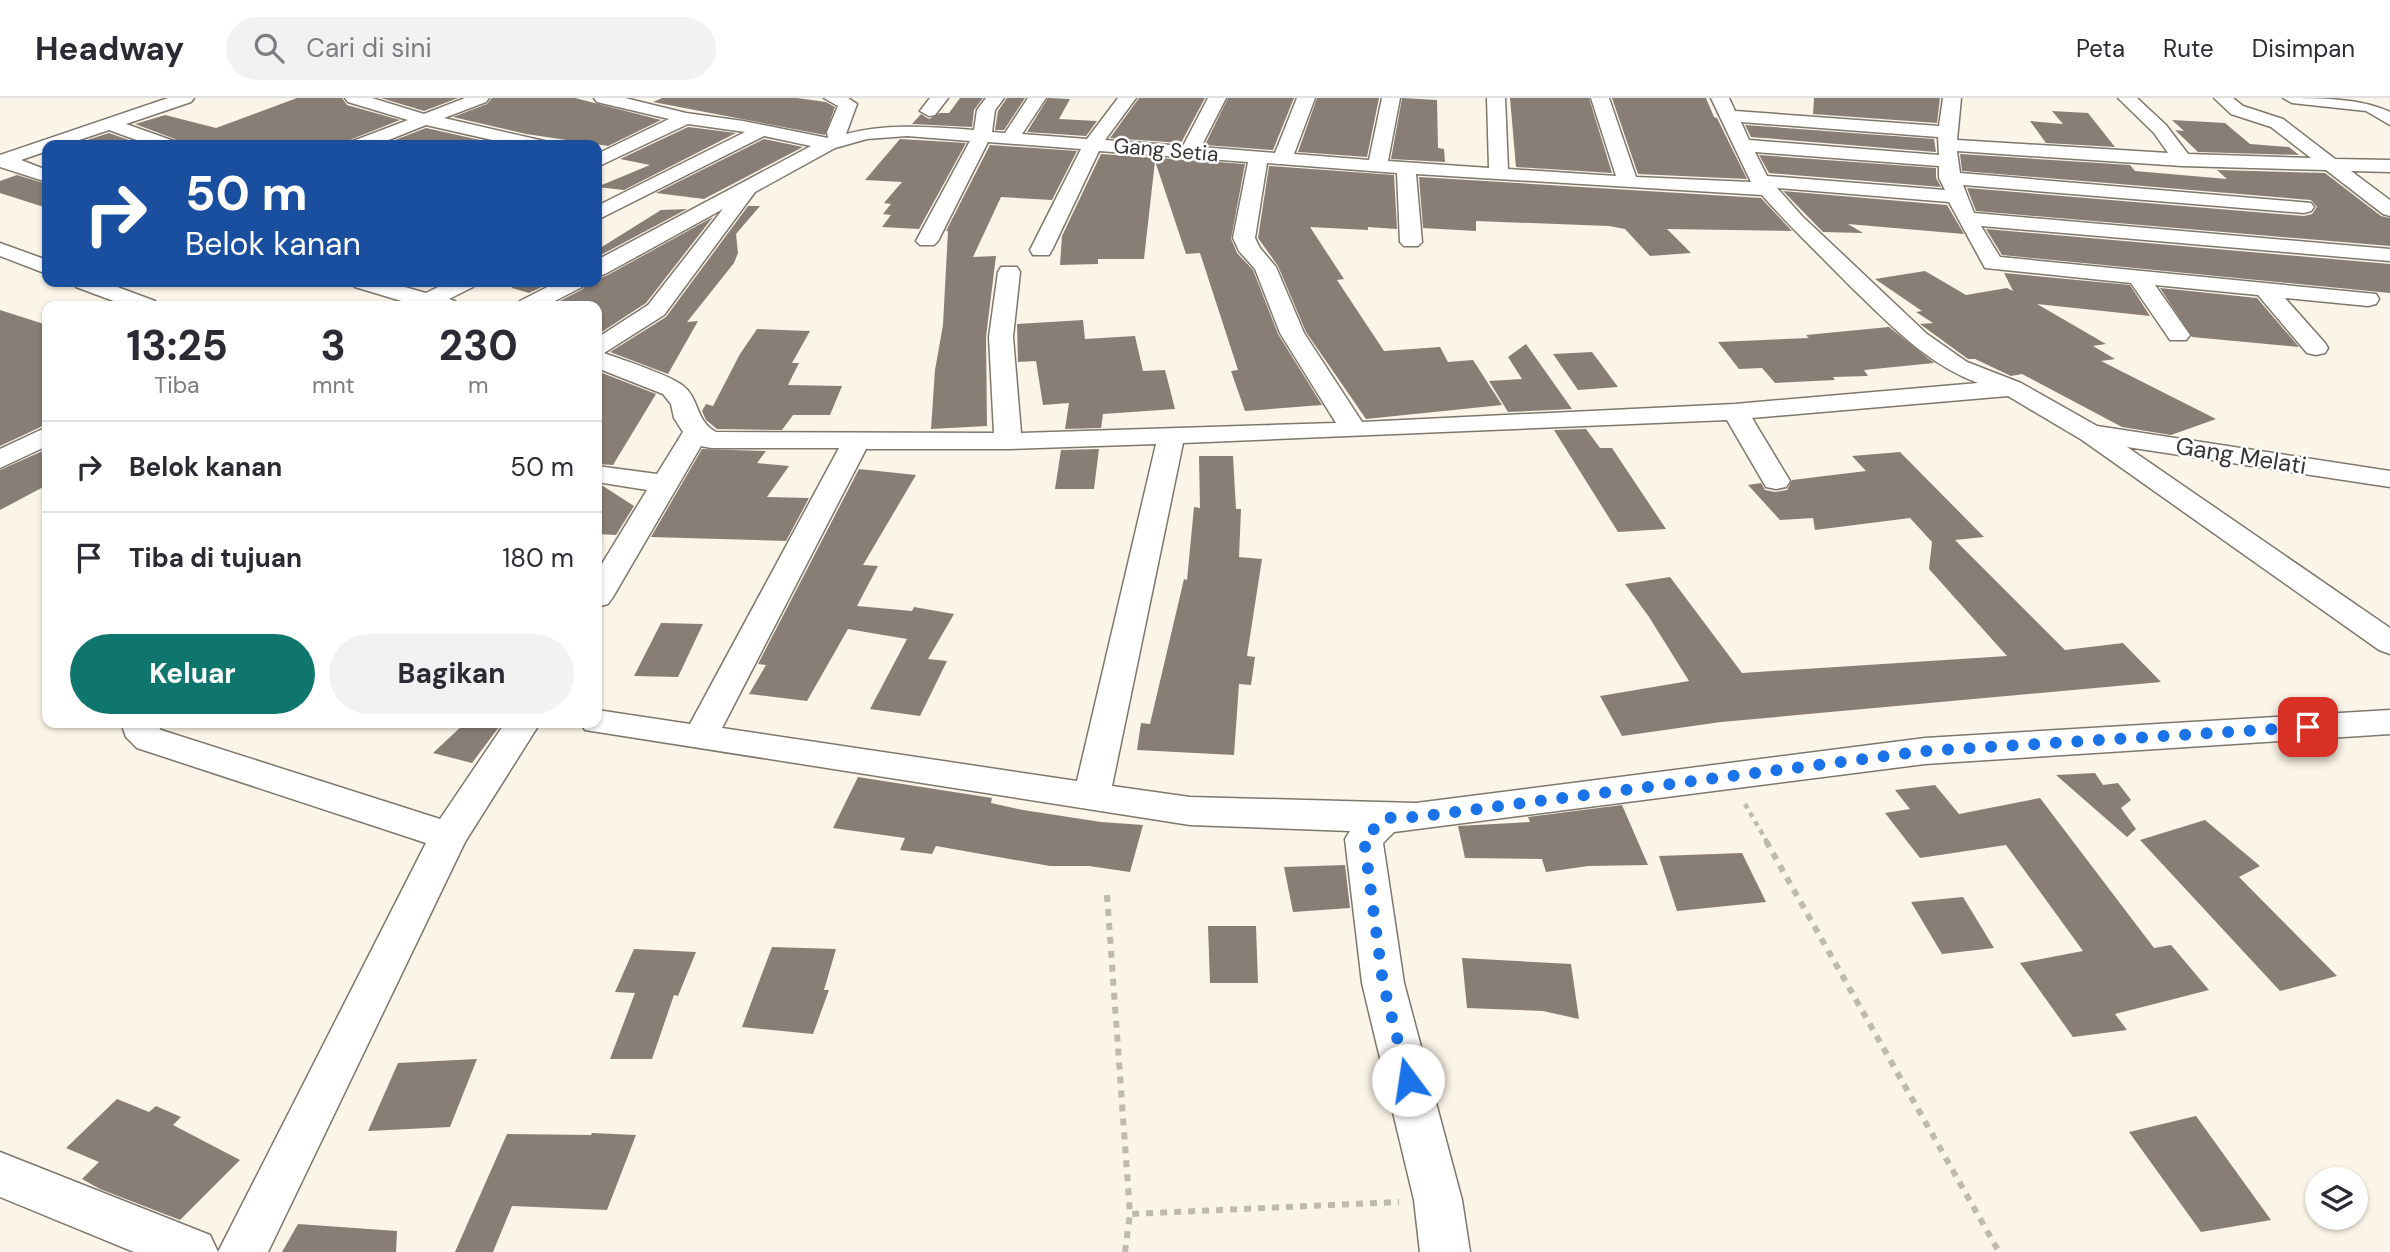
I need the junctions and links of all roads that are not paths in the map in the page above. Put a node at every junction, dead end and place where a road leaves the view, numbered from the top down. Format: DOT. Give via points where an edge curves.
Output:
graph roads {
  1 [pos="185,98"];
  2 [pos="354,98"];
  3 [pos="480,98"];
  4 [pos="603,98"];
  5 [pos="832,98"];
  6 [pos="995,98"];
  7 [pos="1037,98"];
  8 [pos="1126,98"];
  9 [pos="1217,98"];
  10 [pos="1306,98"];
  11 [pos="1391,98"];
  12 [pos="1496,98"];
  13 [pos="1600,98"];
  14 [pos="1952,98"];
  15 [pos="2127,98"];
  16 [pos="2223,98"];
  17 [pos="2292,98"];
  18 [pos="1724,107"];
  19 [pos="686,118"];
  20 [pos="427,120"];
  21 [pos="2390,120"];
  22 [pos="109,124"];
  23 [pos="762,130"];
  24 [pos="982,136"];
  25 [pos="1010,139"];
  26 [pos="59,140"];
  27 [pos="153,140"];
  28 [pos="373,140"];
  29 [pos="515,140"];
  30 [pos="836,142"];
  31 [pos="1093,143"];
  32 [pos="42,145"];
  33 [pos="1742,145"];
  34 [pos="1189,153"];
  35 [pos="1947,154"];
  36 [pos="3,158"];
  37 [pos="1258,158"];
  38 [pos="602,159"];
  39 [pos="1282,160"];
  40 [pos="2182,160"];
  41 [pos="2328,163"];
  42 [pos="1377,166"];
  43 [pos="2390,166"];
  44 [pos="1406,168"];
  45 [pos="42,174"];
  46 [pos="1499,175"];
  47 [pos="1628,183"];
  48 [pos="753,184"];
  49 [pos="1764,185"];
  50 [pos="1958,197"];
  51 [pos="2304,207"];
  52 [pos="2390,210"];
  53 [pos="602,212"];
  54 [pos="1967,219"];
  55 [pos="927,241"];
  56 [pos="1411,242"];
  57 [pos="0,249"];
  58 [pos="1041,250"];
  59 [pos="2390,255"];
  60 [pos="42,266"];
  61 [pos="602,266"];
  62 [pos="1009,272"];
  63 [pos="2139,278"];
  64 [pos="97,287"];
  65 [pos="380,287"];
  66 [pos="459,287"];
  67 [pos="564,287"];
  68 [pos="2266,290"];
  69 [pos="2368,299"];
  70 [pos="134,301"];
  71 [pos="427,301"];
  72 [pos="441,301"];
  73 [pos="538,301"];
  74 [pos="2178,335"];
  75 [pos="602,345"];
  76 [pos="2316,348"];
  77 [pos="602,361"];
  78 [pos="2012,388"];
  79 [pos="1735,412"];
  80 [pos="1354,430"];
  81 [pos="696,432"];
  82 [pos="2091,434"];
  83 [pos="1171,437"];
  84 [pos="42,438"];
  85 [pos="856,441"];
  86 [pos="1008,441"];
  87 [pos="0,460"];
  88 [pos="602,475"];
  89 [pos="2390,480"];
  90 [pos="1776,481"];
  91 [pos="664,483"];
  92 [pos="602,588"];
  93 [pos="2390,643"];
  94 [pos="2390,722"];
  95 [pos="602,723"];
  96 [pos="138,728"];
  97 [pos="520,728"];
  98 [pos="701,736"];
  99 [pos="1091,797"];
  100 [pos="1385,818"];
  101 [pos="449,836"];
  102 [pos="0,1174"];
  103 [pos="193,1252"];
  104 [pos="242,1252"];
  105 [pos="1445,1252"];
  1 -- 22 [label="street"];
  2 -- 20 [label="street"];
  3 -- 20 [label="street"];
  4 -- 19 [label="street"];
  5 -- 30 [label="street" via="848,104"];
  6 -- 24 [label="street" via="986,110"];
  7 -- 25 [label="street"];
  8 -- 31 [label="street"];
  9 -- 34 [label="street"];
  10 -- 39 [label="street"];
  11 -- 42 [label="street"];
  12 -- 46 [label="street"];
  13 -- 47 [label="street"];
  14 -- 35 [label="street"];
  15 -- 40 [label="street" via="2160,129"];
  16 -- 41 [label="street" via="2237,110 2277,123"];
  17 -- 21 [label="street" via="2371,106"];
  18 -- 33 [label="street"];
  18 -- 35 [label="street" via="1842,116"];
  19 -- 23 [label="street"];
  19 -- 38 [label="street"];
  20 -- 28 [label="street"];
  20 -- 29 [label="street"];
  22 -- 26 [label="street"];
  22 -- 27 [label="street"];
  23 -- 30 [label="street"];
  23 -- 53 [label="street"];
  24 -- 25 [label="street, Gang Setia"];
  24 -- 30 [label="street, Gang Setia" via="907,131"];
  24 -- 55 [label="street"];
  25 -- 31 [label="street, Gang Setia"];
  30 -- 48 [label="street, Gang Setia"];
  31 -- 34 [label="street, Gang Setia"];
  31 -- 58 [label="street"];
  32 -- 36 [label="street"];
  33 -- 35 [label="street"];
  33 -- 49 [label="street"];
  34 -- 37 [label="street, Gang Setia"];
  35 -- 40 [label="street"];
  35 -- 50 [label="street"];
  35 -- 51 [label="street"];
  36 -- 45 [label="street"];
  37 -- 39 [label="street, Gang Setia"];
  37 -- 80 [label="street" via="1246,245 1265,267 1292,333"];
  39 -- 42 [label="street, Gang Setia"];
  40 -- 41 [label="street"];
  41 -- 43 [label="street"];
  41 -- 52 [label="street"];
  42 -- 44 [label="street, Gang Setia"];
  44 -- 46 [label="street, Gang Setia"];
  44 -- 56 [label="street"];
  46 -- 47 [label="street, Gang Setia"];
  47 -- 49 [label="street, Gang Setia"];
  48 -- 61 [label="street, Gang Setia"];
  48 -- 75 [label="street" via="656,310"];
  49 -- 50 [label="street, Gang Setia"];
  49 -- 78 [label="street" via="1919,339 1958,367"];
  50 -- 54 [label="street"];
  54 -- 59 [label="street"];
  54 -- 63 [label="street" via="1993,264"];
  57 -- 60 [label="street"];
  62 -- 86 [label="street" via="1001,337"];
  63 -- 68 [label="street"];
  63 -- 74 [label="street"];
  64 -- 70 [label="street"];
  65 -- 71 [label="street"];
  66 -- 72 [label="street"];
  67 -- 73 [label="street"];
  68 -- 69 [label="street"];
  68 -- 76 [label="street"];
  77 -- 81 [label="street" via="672,389 684,402"];
  78 -- 79 [label="street"];
  78 -- 82 [label="street"];
  79 -- 80 [label="street"];
  79 -- 90 [label="street"];
  80 -- 83 [label="street"];
  81 -- 85 [label="street" via="711,440"];
  81 -- 91 [label="street"];
  82 -- 89 [label="street, Gang Melati"];
  82 -- 93 [label="street"];
  83 -- 86 [label="street"];
  83 -- 99 [label="street"];
  84 -- 87 [label="street"];
  85 -- 86 [label="street"];
  85 -- 98 [label="street"];
  88 -- 91 [label="street"];
  91 -- 92 [label="street"];
  94 -- 100 [label="street" via="1925,751"];
  95 -- 98 [label="street"];
  96 -- 101 [label="street" via="149,739"];
  97 -- 101 [label="street"];
  98 -- 99 [label="street"];
  99 -- 100 [label="street" via="1190,811"];
  100 -- 105 [label="street" via="1364,839 1383,983 1438,1200"];
  101 -- 104 [label="street"];
  102 -- 103 [label="street"];
}
